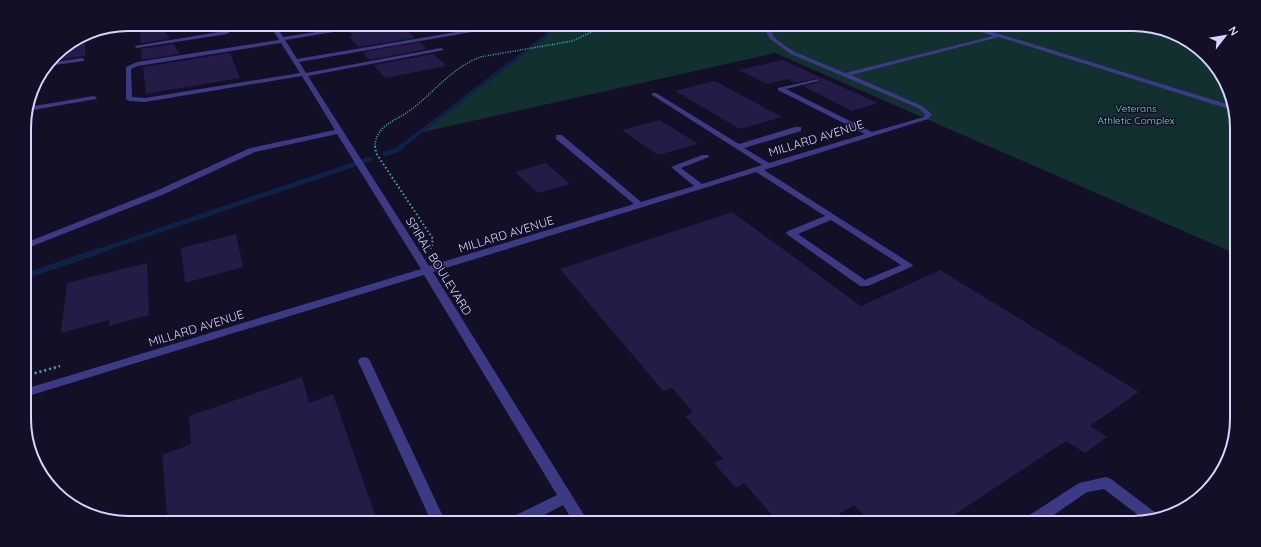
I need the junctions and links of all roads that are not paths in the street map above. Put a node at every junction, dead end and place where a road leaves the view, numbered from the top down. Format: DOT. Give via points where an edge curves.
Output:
graph roads {
  1 [pos="229,31"];
  2 [pos="276,31"];
  3 [pos="337,31"];
  4 [pos="474,31"];
  5 [pos="767,31"];
  6 [pos="984,31"];
  7 [pos="999,36"];
  8 [pos="282,40"];
  9 [pos="137,46"];
  10 [pos="442,50"];
  11 [pos="82,60"];
  12 [pos="295,61"];
  13 [pos="55,64"];
  14 [pos="303,74"];
  15 [pos="845,75"];
  16 [pos="816,80"];
  17 [pos="654,94"];
  18 [pos="94,98"];
  19 [pos="1228,107"];
  20 [pos="33,108"];
  21 [pos="798,129"];
  22 [pos="339,131"];
  23 [pos="872,134"];
  24 [pos="559,137"];
  25 [pos="738,147"];
  26 [pos="705,157"];
  27 [pos="768,166"];
  28 [pos="758,170"];
  29 [pos="702,187"];
  30 [pos="641,206"];
  31 [pos="832,217"];
  32 [pos="31,243"];
  33 [pos="427,271"];
  34 [pos="364,361"];
  35 [pos="31,391"];
  36 [pos="566,497"];
  37 [pos="1149,514"];
  38 [pos="436,516"];
  39 [pos="529,516"];
  40 [pos="578,516"];
  41 [pos="1041,516"];
  1 -- 9 [label="street"];
  2 -- 8 [label="street, SPIRAL BOULEVARD"];
  3 -- 8 [label="street"];
  4 -- 12 [label="street"];
  5 -- 15 [label="street" via="777,44"];
  6 -- 7 [label="street"];
  7 -- 15 [label="street"];
  7 -- 19 [label="street"];
  8 -- 12 [label="street, SPIRAL BOULEVARD"];
  8 -- 14 [label="street" via="137,64 128,68 129,99 145,100"];
  10 -- 14 [label="street"];
  11 -- 13 [label="street"];
  12 -- 14 [label="street, SPIRAL BOULEVARD"];
  14 -- 22 [label="street, SPIRAL BOULEVARD"];
  15 -- 23 [label="street, MILLARD AVENUE" via="920,107 929,114 926,118"];
  16 -- 23 [label="street" via="780,89"];
  17 -- 25 [label="street"];
  18 -- 20 [label="street"];
  21 -- 25 [label="street"];
  22 -- 32 [label="street" via="253,150 159,193"];
  22 -- 33 [label="street, SPIRAL BOULEVARD"];
  23 -- 27 [label="street, MILLARD AVENUE"];
  24 -- 30 [label="street"];
  25 -- 27 [label="street"];
  26 -- 29 [label="street" via="675,167"];
  27 -- 28 [label="street, MILLARD AVENUE"];
  28 -- 29 [label="street, MILLARD AVENUE"];
  28 -- 31 [label="street"];
  29 -- 30 [label="street, MILLARD AVENUE"];
  30 -- 33 [label="street, MILLARD AVENUE"];
  31 -- 31 [label="street" via="896,257 908,265 864,284 791,233"];
  33 -- 35 [label="street, MILLARD AVENUE"];
  33 -- 36 [label="street, SPIRAL BOULEVARD"];
  34 -- 38 [label="street"];
  36 -- 39 [label="street"];
  36 -- 40 [label="street, SPIRAL BOULEVARD"];
  37 -- 41 [label="street" via="1106,483 1084,488"];
}
